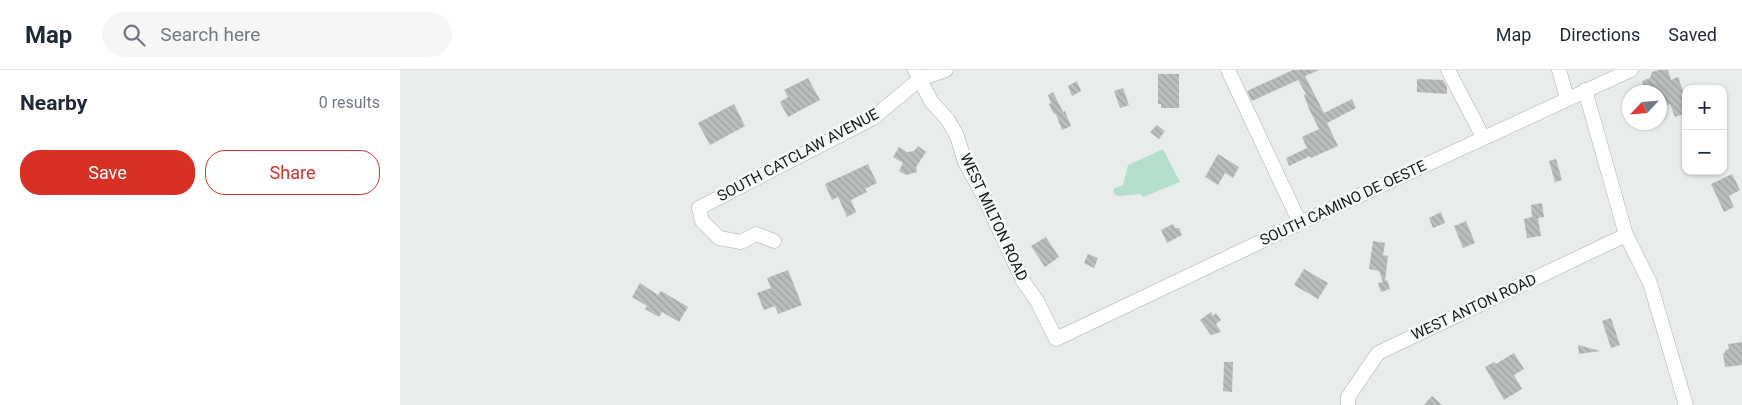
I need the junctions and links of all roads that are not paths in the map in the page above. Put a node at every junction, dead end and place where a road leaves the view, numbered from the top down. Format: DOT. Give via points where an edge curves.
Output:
graph roads {
  1 [pos="946,70"];
  2 [pos="1228,70"];
  3 [pos="1448,70"];
  4 [pos="1559,70"];
  5 [pos="1631,70"];
  6 [pos="917,75"];
  7 [pos="1585,90"];
  8 [pos="1568,98"];
  9 [pos="1483,138"];
  10 [pos="1300,223"];
  11 [pos="1626,235"];
  12 [pos="774,241"];
  13 [pos="1056,339"];
  14 [pos="1348,405"];
  15 [pos="1686,405"];
  1 -- 6 [label="street, SOUTH CATCLAW AVENUE"];
  2 -- 10 [label="street"];
  3 -- 9 [label="street"];
  4 -- 8 [label="street"];
  5 -- 7 [label="street, SOUTH CAMINO DE OESTE"];
  6 -- 12 [label="street, SOUTH CATCLAW AVENUE" via="873,118 699,208 702,222 719,238 742,242 756,234"];
  6 -- 13 [label="street, WEST MILTON ROAD" via="931,101 957,136 965,162 1023,281"];
  7 -- 8 [label="street, SOUTH CAMINO DE OESTE"];
  7 -- 11 [label="street"];
  8 -- 9 [label="street, SOUTH CAMINO DE OESTE"];
  9 -- 10 [label="street, SOUTH CAMINO DE OESTE"];
  10 -- 13 [label="street, SOUTH CAMINO DE OESTE"];
  11 -- 14 [label="street, WEST ANTON ROAD" via="1378,353 1348,398"];
  11 -- 15 [label="street" via="1650,283"];
}
